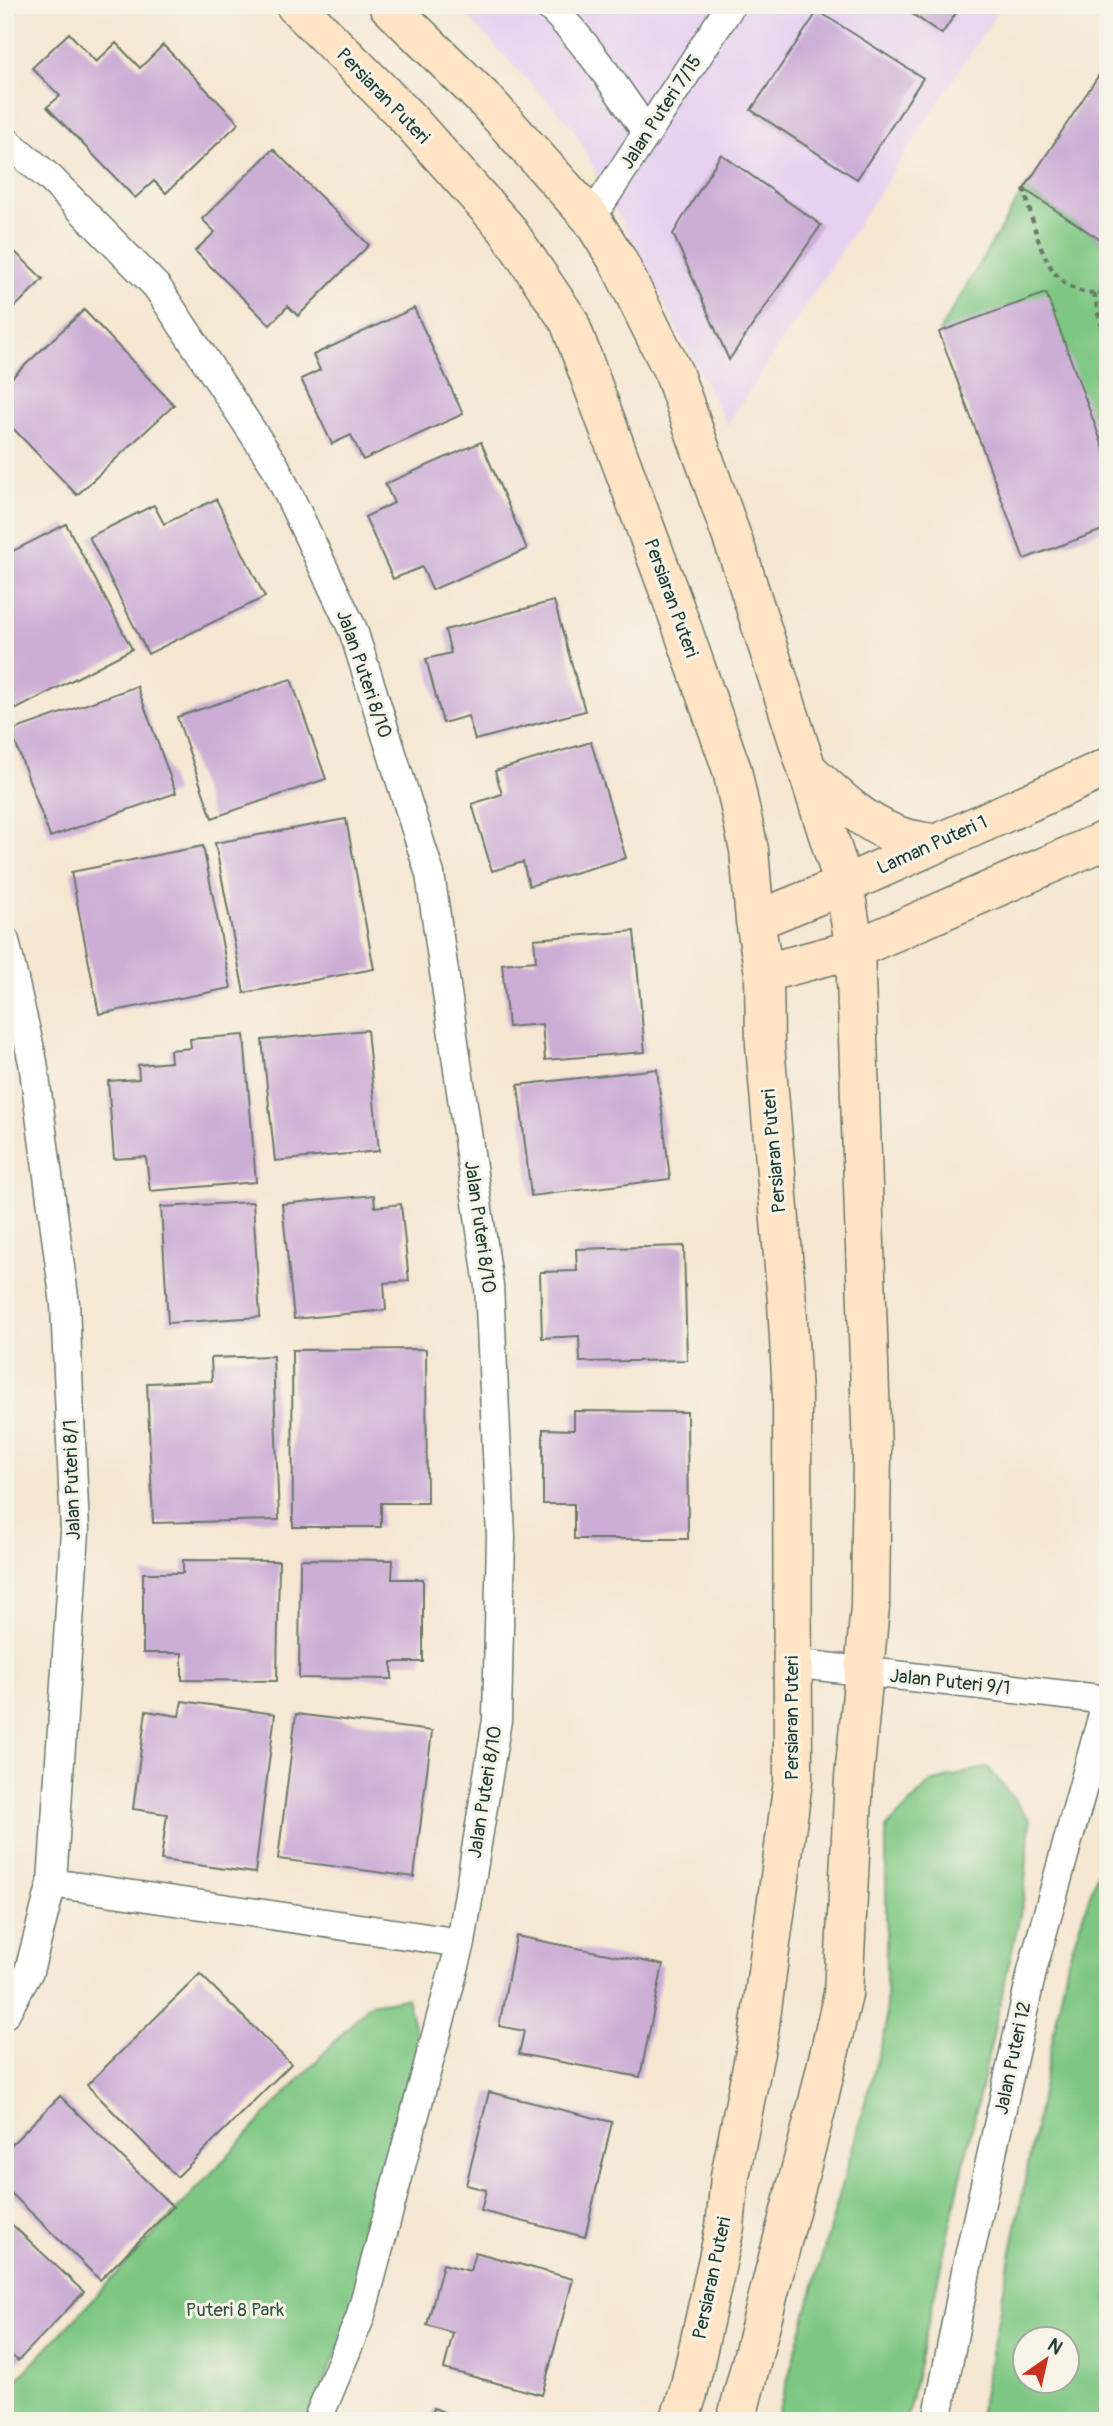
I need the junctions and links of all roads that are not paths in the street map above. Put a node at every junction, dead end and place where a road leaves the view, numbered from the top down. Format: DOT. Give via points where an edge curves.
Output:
graph roads {
  1 [pos="295,5"];
  2 [pos="388,5"];
  3 [pos="548,5"];
  4 [pos="731,5"];
  5 [pos="647,133"];
  6 [pos="5,140"];
  7 [pos="590,218"];
  8 [pos="1108,767"];
  9 [pos="808,770"];
  10 [pos="1108,839"];
  11 [pos="935,844"];
  12 [pos="844,885"];
  13 [pos="755,921"];
  14 [pos="5,941"];
  15 [pos="855,949"];
  16 [pos="764,973"];
  17 [pos="792,1663"];
  18 [pos="863,1672"];
  19 [pos="1107,1700"];
  20 [pos="52,1883"];
  21 [pos="461,1943"];
  22 [pos="5,2014"];
  23 [pos="317,2421"];
  24 [pos="679,2421"];
  25 [pos="736,2421"];
  26 [pos="937,2421"];
  1 -- 13 [label="main road, Persiaran Puteri" via="404,114 506,228 569,321 732,770 749,850"];
  2 -- 7 [label="main road" via="487,102"];
  3 -- 5 [label="street"];
  4 -- 5 [label="street, Jalan Puteri 7/15"];
  5 -- 7 [label="street, Jalan Puteri 7/15"];
  6 -- 21 [label="street, Jalan Puteri 8/10" via="51,179 157,286 275,466 353,630 430,874 489,1286 501,1535 496,1720"];
  7 -- 9 [label="main road" via="618,261 674,374"];
  8 -- 11 [label="main road, Laman Puteri 1"];
  9 -- 11 [label="main road" via="873,824"];
  9 -- 12 [label="main road"];
  10 -- 15 [label="main road"];
  11 -- 12 [label="main road, Laman Puteri 1"];
  12 -- 13 [label="main road, Laman Puteri 1"];
  12 -- 15 [label="main road"];
  13 -- 16 [label="main road, Persiaran Puteri"];
  14 -- 20 [label="street, Jalan Puteri 8/1" via="33,1062 66,1317 75,1531"];
  15 -- 16 [label="main road"];
  15 -- 18 [label="main road" via="872,1452 870,1607"];
  16 -- 17 [label="main road, Persiaran Puteri" via="765,1045 792,1396"];
  17 -- 18 [label="street, Jalan Puteri 9/1"];
  17 -- 24 [label="main road, Persiaran Puteri" via="793,1781 759,2032 730,2176 725,2227"];
  18 -- 19 [label="street, Jalan Puteri 9/1"];
  18 -- 25 [label="main road" via="843,1994"];
  19 -- 26 [label="street, Jalan Puteri 12" via="1033,1967"];
  20 -- 21 [label="street"];
  20 -- 22 [label="street, Jalan Puteri 8/1" via="29,1970"];
  21 -- 23 [label="street, Jalan Puteri 8/10" via="360,2318"];
}
